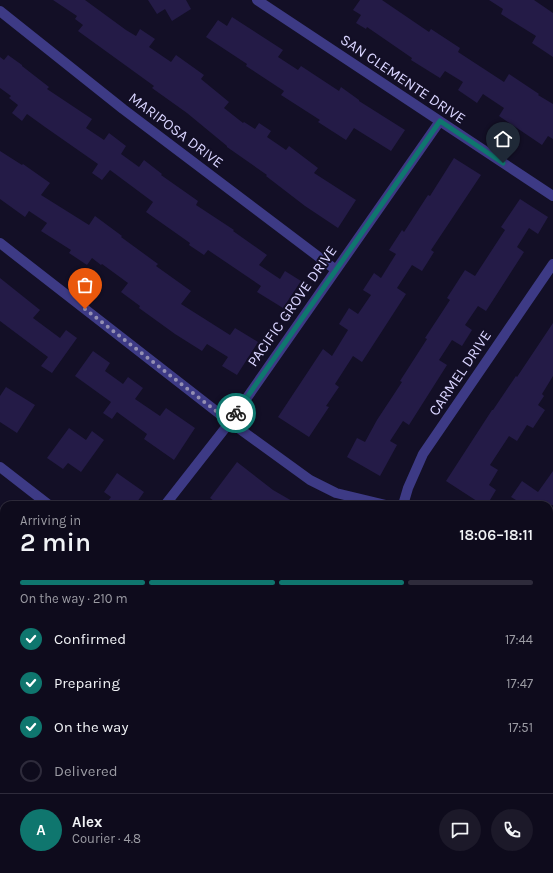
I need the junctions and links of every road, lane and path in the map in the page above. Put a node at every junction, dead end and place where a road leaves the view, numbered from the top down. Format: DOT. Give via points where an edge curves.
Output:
graph roads {
  1 [pos="257,0"];
  2 [pos="0,11"];
  3 [pos="440,121"];
  4 [pos="553,196"];
  5 [pos="0,243"];
  6 [pos="553,264"];
  7 [pos="336,270"];
  8 [pos="230,422"];
  9 [pos="0,467"];
  10 [pos="44,501"];
  11 [pos="168,501"];
  12 [pos="369,501"];
  13 [pos="404,501"];
  1 -- 3 [label="street, SAN CLEMENTE DRIVE"];
  2 -- 7 [label="street, MARIPOSA DRIVE" via="123,109"];
  3 -- 4 [label="street, SAN CLEMENTE DRIVE"];
  3 -- 7 [label="street, PACIFIC GROVE DRIVE"];
  5 -- 8 [label="street"];
  6 -- 13 [label="street, CARMEL DRIVE" via="423,454"];
  7 -- 8 [label="street, PACIFIC GROVE DRIVE"];
  8 -- 11 [label="street, PACIFIC GROVE DRIVE"];
  8 -- 12 [label="street" via="310,480 336,493"];
  9 -- 10 [label="street"];
}
